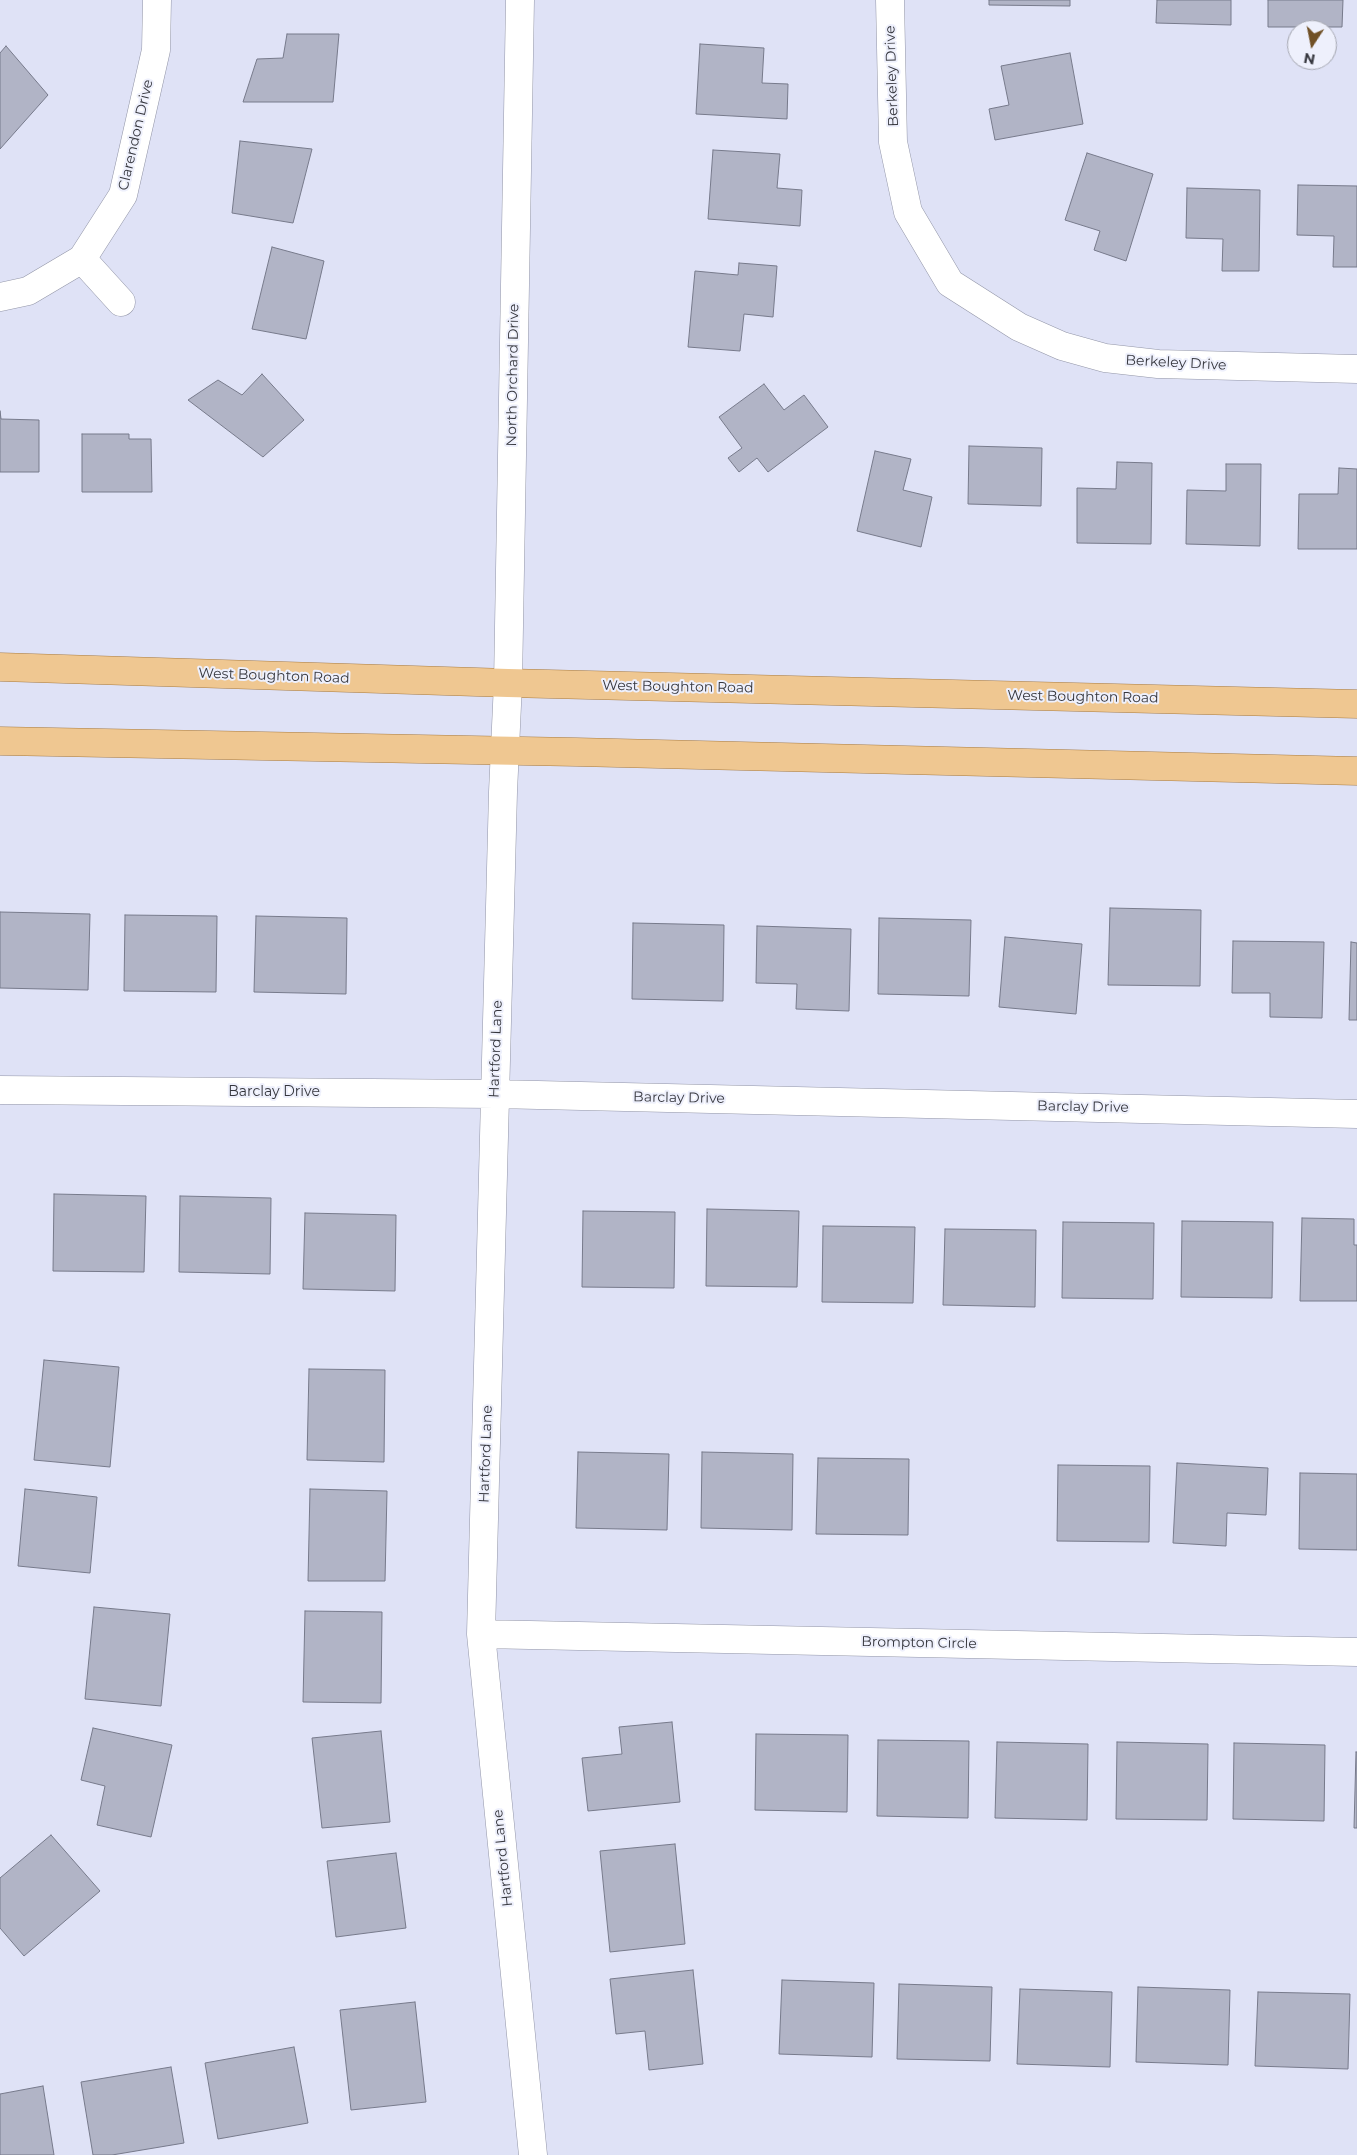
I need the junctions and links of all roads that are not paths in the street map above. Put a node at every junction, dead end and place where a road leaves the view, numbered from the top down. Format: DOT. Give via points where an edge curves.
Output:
graph roads {
  1 [pos="157,0"];
  2 [pos="520,0"];
  3 [pos="890,0"];
  4 [pos="82,259"];
  5 [pos="0,297"];
  6 [pos="121,302"];
  7 [pos="1357,369"];
  8 [pos="0,667"];
  9 [pos="508,683"];
  10 [pos="1357,704"];
  11 [pos="0,741"];
  12 [pos="505,750"];
  13 [pos="1357,771"];
  14 [pos="0,1090"];
  15 [pos="495,1094"];
  16 [pos="1357,1114"];
  17 [pos="481,1634"];
  18 [pos="1357,1652"];
  19 [pos="533,2155"];
  1 -- 4 [label="street, Clarendon Drive" via="156,50 123,195"];
  2 -- 9 [label="street, North Orchard Drive"];
  3 -- 7 [label="street, Berkeley Drive" via="894,142 906,204 950,283 1019,327 1062,346 1105,358 1158,364"];
  4 -- 5 [label="street, Clarendon Drive" via="28,291"];
  4 -- 6 [label="street"];
  8 -- 9 [label="main road, West Boughton Road"];
  9 -- 10 [label="main road, West Boughton Road"];
  9 -- 12 [label="street, North Orchard Drive"];
  11 -- 12 [label="main road"];
  12 -- 13 [label="main road"];
  12 -- 15 [label="street, Hartford Lane"];
  14 -- 15 [label="street, Barclay Drive"];
  15 -- 16 [label="street, Barclay Drive"];
  15 -- 17 [label="street, Hartford Lane"];
  17 -- 18 [label="street, Brompton Circle"];
  17 -- 19 [label="street, Hartford Lane"];
}
